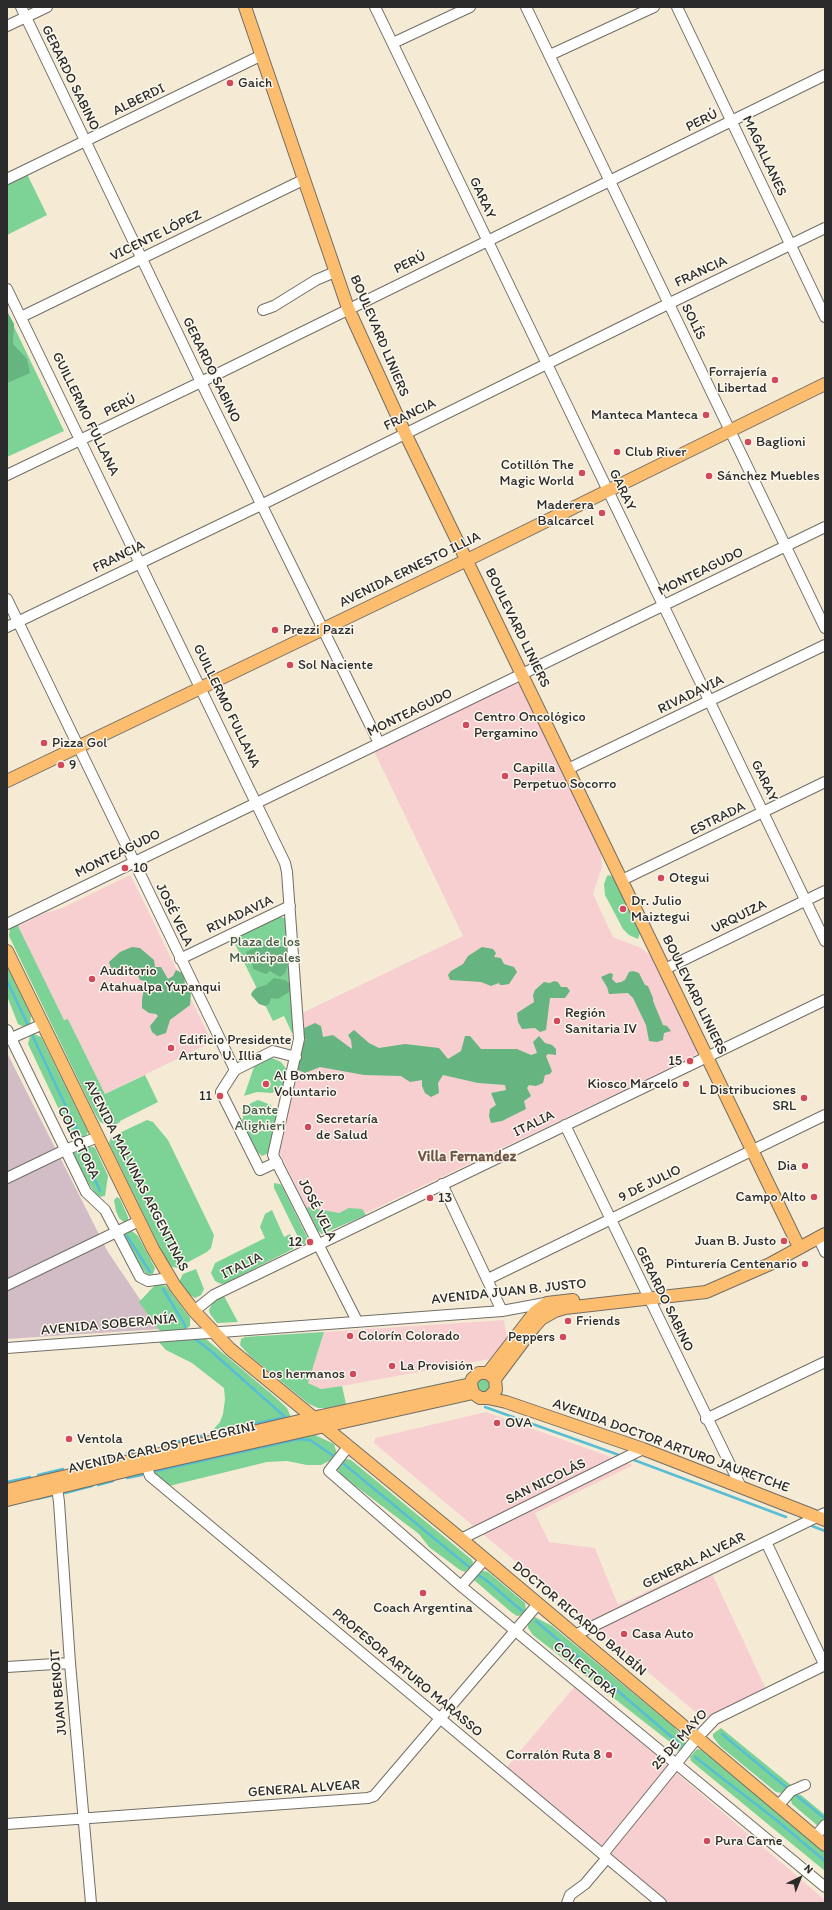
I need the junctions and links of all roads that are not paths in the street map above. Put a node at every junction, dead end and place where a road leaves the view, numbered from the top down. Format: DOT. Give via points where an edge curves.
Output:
graph roads {
  1 [pos="21,7"];
  2 [pos="47,7"];
  3 [pos="245,7"];
  4 [pos="375,7"];
  5 [pos="470,7"];
  6 [pos="526,7"];
  7 [pos="654,7"];
  8 [pos="677,7"];
  9 [pos="26,17"];
  10 [pos="7,26"];
  11 [pos="393,44"];
  12 [pos="550,55"];
  13 [pos="260,56"];
  14 [pos="825,75"];
  15 [pos="733,121"];
  16 [pos="86,142"];
  17 [pos="7,179"];
  18 [pos="304,180"];
  19 [pos="609,181"];
  20 [pos="825,228"];
  21 [pos="487,241"];
  22 [pos="791,245"];
  23 [pos="142,258"];
  24 [pos="335,272"];
  25 [pos="7,289"];
  26 [pos="668,304"];
  27 [pos="348,308"];
  28 [pos="263,310"];
  29 [pos="21,317"];
  30 [pos="825,317"];
  31 [pos="546,364"];
  32 [pos="201,382"];
  33 [pos="825,384"];
  34 [pos="730,431"];
  35 [pos="405,433"];
  36 [pos="81,440"];
  37 [pos="7,475"];
  38 [pos="607,491"];
  39 [pos="262,505"];
  40 [pos="825,527"];
  41 [pos="785,547"];
  42 [pos="467,560"];
  43 [pos="140,562"];
  44 [pos="7,599"];
  45 [pos="663,606"];
  46 [pos="18,622"];
  47 [pos="7,627"];
  48 [pos="825,628"];
  49 [pos="323,629"];
  50 [pos="825,645"];
  51 [pos="522,674"];
  52 [pos="201,688"];
  53 [pos="710,702"];
  54 [pos="379,743"];
  55 [pos="78,748"];
  56 [pos="568,769"];
  57 [pos="7,782"];
  58 [pos="825,782"];
  59 [pos="256,803"];
  60 [pos="763,812"];
  61 [pos="133,862"];
  62 [pos="622,880"];
  63 [pos="825,891"];
  64 [pos="805,900"];
  65 [pos="290,906"];
  66 [pos="7,924"];
  67 [pos="825,941"];
  68 [pos="7,951"];
  69 [pos="180,958"];
  70 [pos="665,969"];
  71 [pos="825,1000"];
  72 [pos="43,1024"];
  73 [pos="8,1036"];
  74 [pos="296,1056"];
  75 [pos="707,1057"];
  76 [pos="235,1070"];
  77 [pos="825,1115"];
  78 [pos="565,1125"];
  79 [pos="98,1137"];
  80 [pos="65,1150"];
  81 [pos="753,1150"];
  82 [pos="277,1162"];
  83 [pos="7,1178"];
  84 [pos="442,1184"];
  85 [pos="610,1219"];
  86 [pos="139,1221"];
  87 [pos="116,1233"];
  88 [pos="822,1236"];
  89 [pos="318,1244"];
  90 [pos="799,1246"];
  91 [pos="825,1252"];
  92 [pos="170,1278"];
  93 [pos="488,1279"];
  94 [pos="7,1285"];
  95 [pos="647,1296"];
  96 [pos="547,1303"];
  97 [pos="194,1311"];
  98 [pos="502,1311"];
  99 [pos="356,1321"];
  100 [pos="213,1332"];
  101 [pos="7,1348"];
  102 [pos="825,1362"];
  103 [pos="492,1385"];
  104 [pos="472,1388"];
  105 [pos="312,1418"];
  106 [pos="706,1419"];
  107 [pos="323,1427"];
  108 [pos="348,1447"];
  109 [pos="643,1449"];
  110 [pos="145,1462"];
  111 [pos="56,1483"];
  112 [pos="740,1485"];
  113 [pos="7,1490"];
  114 [pos="7,1500"];
  115 [pos="823,1517"];
  116 [pos="461,1539"];
  117 [pos="766,1542"];
  118 [pos="485,1559"];
  119 [pos="461,1586"];
  120 [pos="538,1604"];
  121 [pos="516,1631"];
  122 [pos="575,1635"];
  123 [pos="70,1663"];
  124 [pos="825,1665"];
  125 [pos="7,1667"];
  126 [pos="440,1719"];
  127 [pos="697,1738"];
  128 [pos="676,1763"];
  129 [pos="805,1785"];
  130 [pos="778,1806"];
  131 [pos="85,1819"];
  132 [pos="7,1824"];
  133 [pos="825,1825"];
  134 [pos="815,1837"];
  135 [pos="825,1845"];
  136 [pos="605,1856"];
  137 [pos="825,1887"];
  138 [pos="91,1903"];
  139 [pos="567,1903"];
  140 [pos="661,1903"];
  1 -- 9 [label="street, GERARDO SABINO"];
  2 -- 9 [label="street"];
  3 -- 13 [label="main road, BOULEVARD LINIERS"];
  4 -- 11 [label="street, GARAY"];
  5 -- 11 [label="street"];
  6 -- 12 [label="street, SOLÍS"];
  7 -- 12 [label="street"];
  8 -- 15 [label="street, MAGALLANES"];
  9 -- 10 [label="street"];
  9 -- 16 [label="street, GERARDO SABINO"];
  11 -- 21 [label="street, GARAY"];
  12 -- 19 [label="street, SOLÍS"];
  13 -- 16 [label="street, ALBERDI"];
  13 -- 18 [label="main road, BOULEVARD LINIERS"];
  14 -- 15 [label="street, PERÚ"];
  15 -- 19 [label="street, PERÚ"];
  15 -- 22 [label="street, MAGALLANES"];
  16 -- 17 [label="street, ALBERDI"];
  16 -- 23 [label="street, GERARDO SABINO"];
  18 -- 23 [label="street, VICENTE LÓPEZ"];
  18 -- 24 [label="main road, BOULEVARD LINIERS"];
  19 -- 21 [label="street, PERÚ"];
  19 -- 26 [label="street, SOLÍS"];
  20 -- 22 [label="street, FRANCIA"];
  21 -- 27 [label="street, PERÚ"];
  21 -- 31 [label="street, GARAY"];
  22 -- 26 [label="street, FRANCIA"];
  22 -- 30 [label="street, MAGALLANES"];
  23 -- 29 [label="street, VICENTE LÓPEZ"];
  23 -- 32 [label="street, GERARDO SABINO"];
  24 -- 27 [label="main road, BOULEVARD LINIERS"];
  24 -- 28 [label="street"];
  25 -- 29 [label="street, GUILLERMO FULLANA"];
  26 -- 31 [label="street, FRANCIA"];
  26 -- 34 [label="street, SOLÍS"];
  27 -- 32 [label="street, PERÚ"];
  27 -- 35 [label="main road, BOULEVARD LINIERS"];
  29 -- 36 [label="street, GUILLERMO FULLANA"];
  31 -- 35 [label="street, FRANCIA"];
  31 -- 38 [label="street, GARAY"];
  32 -- 36 [label="street, PERÚ"];
  32 -- 39 [label="street, GERARDO SABINO"];
  33 -- 34 [label="main road, AVENIDA ERNESTO ILLIA"];
  34 -- 38 [label="main road, AVENIDA ERNESTO ILLIA"];
  34 -- 41 [label="street, SOLÍS"];
  35 -- 39 [label="street, FRANCIA"];
  35 -- 42 [label="main road, BOULEVARD LINIERS"];
  36 -- 37 [label="street, PERÚ"];
  36 -- 43 [label="street, GUILLERMO FULLANA"];
  38 -- 42 [label="main road, AVENIDA ERNESTO ILLIA"];
  38 -- 45 [label="street, GARAY"];
  39 -- 43 [label="street, FRANCIA"];
  39 -- 49 [label="street, GERARDO SABINO"];
  40 -- 41 [label="street, MONTEAGUDO"];
  41 -- 45 [label="street, MONTEAGUDO"];
  41 -- 48 [label="street, SOLÍS"];
  42 -- 49 [label="main road, AVENIDA ERNESTO ILLIA"];
  42 -- 51 [label="main road, BOULEVARD LINIERS"];
  43 -- 46 [label="street, FRANCIA"];
  43 -- 52 [label="street, GUILLERMO FULLANA"];
  44 -- 46 [label="street, JOSÉ VELA"];
  45 -- 51 [label="street, MONTEAGUDO"];
  45 -- 53 [label="street, GARAY"];
  46 -- 47 [label="street, FRANCIA"];
  46 -- 55 [label="street, JOSÉ VELA"];
  49 -- 52 [label="main road, AVENIDA ERNESTO ILLIA"];
  49 -- 54 [label="street, GERARDO SABINO"];
  50 -- 53 [label="street, RIVADAVIA"];
  51 -- 54 [label="street, MONTEAGUDO"];
  51 -- 56 [label="main road, BOULEVARD LINIERS"];
  52 -- 55 [label="main road, AVENIDA ERNESTO ILLIA"];
  52 -- 59 [label="street, GUILLERMO FULLANA"];
  53 -- 56 [label="street, RIVADAVIA"];
  53 -- 60 [label="street, GARAY"];
  54 -- 59 [label="street, MONTEAGUDO"];
  55 -- 57 [label="main road, AVENIDA ERNESTO ILLIA"];
  55 -- 61 [label="street, JOSÉ VELA"];
  56 -- 62 [label="main road, BOULEVARD LINIERS"];
  58 -- 60 [label="street, ESTRADA"];
  59 -- 61 [label="street, MONTEAGUDO"];
  59 -- 65 [label="street, GUILLERMO FULLANA" via="285,863"];
  60 -- 62 [label="street, ESTRADA"];
  60 -- 64 [label="street, GARAY"];
  61 -- 66 [label="street, MONTEAGUDO"];
  61 -- 69 [label="street, JOSÉ VELA"];
  62 -- 70 [label="main road, BOULEVARD LINIERS"];
  63 -- 64 [label="street, URQUIZA"];
  64 -- 67 [label="street, GARAY"];
  64 -- 70 [label="street, URQUIZA"];
  65 -- 69 [label="street, RIVADAVIA"];
  65 -- 74 [label="street, GUILLERMO FULLANA" via="299,1023"];
  68 -- 72 [label="main road, AVENIDA MALVINAS ARGENTINAS"];
  69 -- 76 [label="street, JOSÉ VELA"];
  70 -- 75 [label="main road, BOULEVARD LINIERS"];
  71 -- 75 [label="street, ITALIA"];
  72 -- 73 [label="street"];
  72 -- 79 [label="main road, AVENIDA MALVINAS ARGENTINAS"];
  73 -- 80 [label="street, COLECTORA"];
  74 -- 76 [label="street" via="273,1051"];
  74 -- 82 [label="street, GUILLERMO FULLANA" via="273,1155"];
  75 -- 78 [label="street, ITALIA"];
  75 -- 81 [label="main road, BOULEVARD LINIERS"];
  76 -- 82 [label="street" via="221,1092 260,1170"];
  77 -- 81 [label="street, 9 DE JULIO"];
  78 -- 84 [label="street, ITALIA"];
  78 -- 85 [label="street, GERARDO SABINO"];
  79 -- 80 [label="street"];
  79 -- 86 [label="main road, AVENIDA MALVINAS ARGENTINAS"];
  80 -- 83 [label="street"];
  80 -- 87 [label="street, COLECTORA" via="86,1192 105,1210"];
  81 -- 85 [label="street, 9 DE JULIO"];
  81 -- 90 [label="main road, BOULEVARD LINIERS"];
  82 -- 89 [label="street, JOSÉ VELA"];
  84 -- 89 [label="street, ITALIA"];
  84 -- 93 [label="street"];
  85 -- 93 [label="street, 9 DE JULIO"];
  85 -- 95 [label="street, GERARDO SABINO"];
  86 -- 87 [label="street"];
  86 -- 92 [label="main road, AVENIDA MALVINAS ARGENTINAS"];
  87 -- 92 [label="street, COLECTORA" via="140,1277 148,1281"];
  87 -- 94 [label="street"];
  88 -- 90 [label="main road, AVENIDA JUAN B. JUSTO"];
  88 -- 91 [label="street"];
  89 -- 97 [label="street, ITALIA" via="214,1295"];
  89 -- 99 [label="street, JOSÉ VELA"];
  90 -- 95 [label="main road, AVENIDA JUAN B. JUSTO" via="705,1287"];
  92 -- 97 [label="main road, AVENIDA MALVINAS ARGENTINAS"];
  93 -- 98 [label="street"];
  95 -- 96 [label="main road, AVENIDA JUAN B. JUSTO"];
  95 -- 103 [label="main road, AVENIDA JUAN B. JUSTO" via="565,1308 548,1314"];
  95 -- 106 [label="street, GERARDO SABINO"];
  96 -- 98 [label="street, AVENIDA JUAN B. JUSTO"];
  96 -- 103 [label="main road" via="526,1322"];
  97 -- 100 [label="main road, AVENIDA MALVINAS ARGENTINAS"];
  98 -- 99 [label="street, AVENIDA JUAN B. JUSTO"];
  99 -- 100 [label="street, AVENIDA JUAN B. JUSTO"];
  100 -- 101 [label="street, AVENIDA SOBERANÍA"];
  100 -- 105 [label="main road, AVENIDA MALVINAS ARGENTINAS"];
  102 -- 106 [label="street"];
  103 -- 104 [label="main road, AVENIDA DOCTOR ARTURO JAURETCHE" via="480,1398"];
  103 -- 104 [label="main road" via="479,1373 472,1379"];
  103 -- 109 [label="main road, AVENIDA DOCTOR ARTURO JAURETCHE" via="506,1402"];
  104 -- 105 [label="main road"];
  104 -- 107 [label="main road"];
  105 -- 107 [label="main road, DOCTOR RICARDO BALBÍN"];
  105 -- 110 [label="main road, AVENIDA CARLOS PELLEGRINI"];
  106 -- 112 [label="street, GERARDO SABINO"];
  107 -- 108 [label="main road, DOCTOR RICARDO BALBÍN"];
  107 -- 110 [label="main road, AVENIDA CARLOS PELLEGRINI"];
  108 -- 116 [label="main road, DOCTOR RICARDO BALBÍN"];
  108 -- 119 [label="street, COLECTORA" via="329,1471"];
  109 -- 112 [label="main road, AVENIDA DOCTOR ARTURO JAURETCHE"];
  109 -- 116 [label="street, SAN NICOLÁS"];
  110 -- 111 [label="main road, AVENIDA CARLOS PELLEGRINI"];
  110 -- 126 [label="street, PROFESOR ARTURO MARASSO" via="150,1476"];
  111 -- 113 [label="main road, AVENIDA CARLOS PELLEGRINI"];
  111 -- 114 [label="main road, AVENIDA CARLOS PELLEGRINI"];
  111 -- 123 [label="street, JUAN BENOIT"];
  112 -- 115 [label="main road, AVENIDA DOCTOR ARTURO JAURETCHE"];
  115 -- 117 [label="street, GENERAL ALVEAR"];
  116 -- 118 [label="main road, DOCTOR RICARDO BALBÍN"];
  117 -- 122 [label="street, GENERAL ALVEAR"];
  117 -- 124 [label="street"];
  118 -- 119 [label="street"];
  118 -- 120 [label="main road, DOCTOR RICARDO BALBÍN"];
  119 -- 121 [label="street, COLECTORA"];
  120 -- 121 [label="street, GENERAL ALVEAR"];
  120 -- 122 [label="main road, DOCTOR RICARDO BALBÍN"];
  121 -- 126 [label="street, GENERAL ALVEAR"];
  121 -- 128 [label="street, COLECTORA"];
  122 -- 127 [label="main road, DOCTOR RICARDO BALBÍN"];
  123 -- 125 [label="street"];
  123 -- 131 [label="street, JUAN BENOIT"];
  124 -- 127 [label="street, 25 DE MAYO" via="715,1719"];
  126 -- 131 [label="street, GENERAL ALVEAR" via="378,1792 368,1798"];
  126 -- 136 [label="street, PROFESOR ARTURO MARASSO"];
  127 -- 128 [label="street, 25 DE MAYO"];
  127 -- 130 [label="main road, DOCTOR RICARDO BALBÍN"];
  128 -- 136 [label="street, 25 DE MAYO"];
  128 -- 137 [label="street, COLECTORA"];
  129 -- 130 [label="street" via="791,1791"];
  130 -- 134 [label="main road, DOCTOR RICARDO BALBÍN"];
  131 -- 132 [label="street, GENERAL ALVEAR"];
  131 -- 138 [label="street, JUAN BENOIT"];
  133 -- 134 [label="street"];
  134 -- 135 [label="main road, DOCTOR RICARDO BALBÍN"];
  136 -- 139 [label="street, 25 DE MAYO" via="600,1867 585,1884 570,1895"];
  136 -- 140 [label="street, PROFESOR ARTURO MARASSO"];
}
